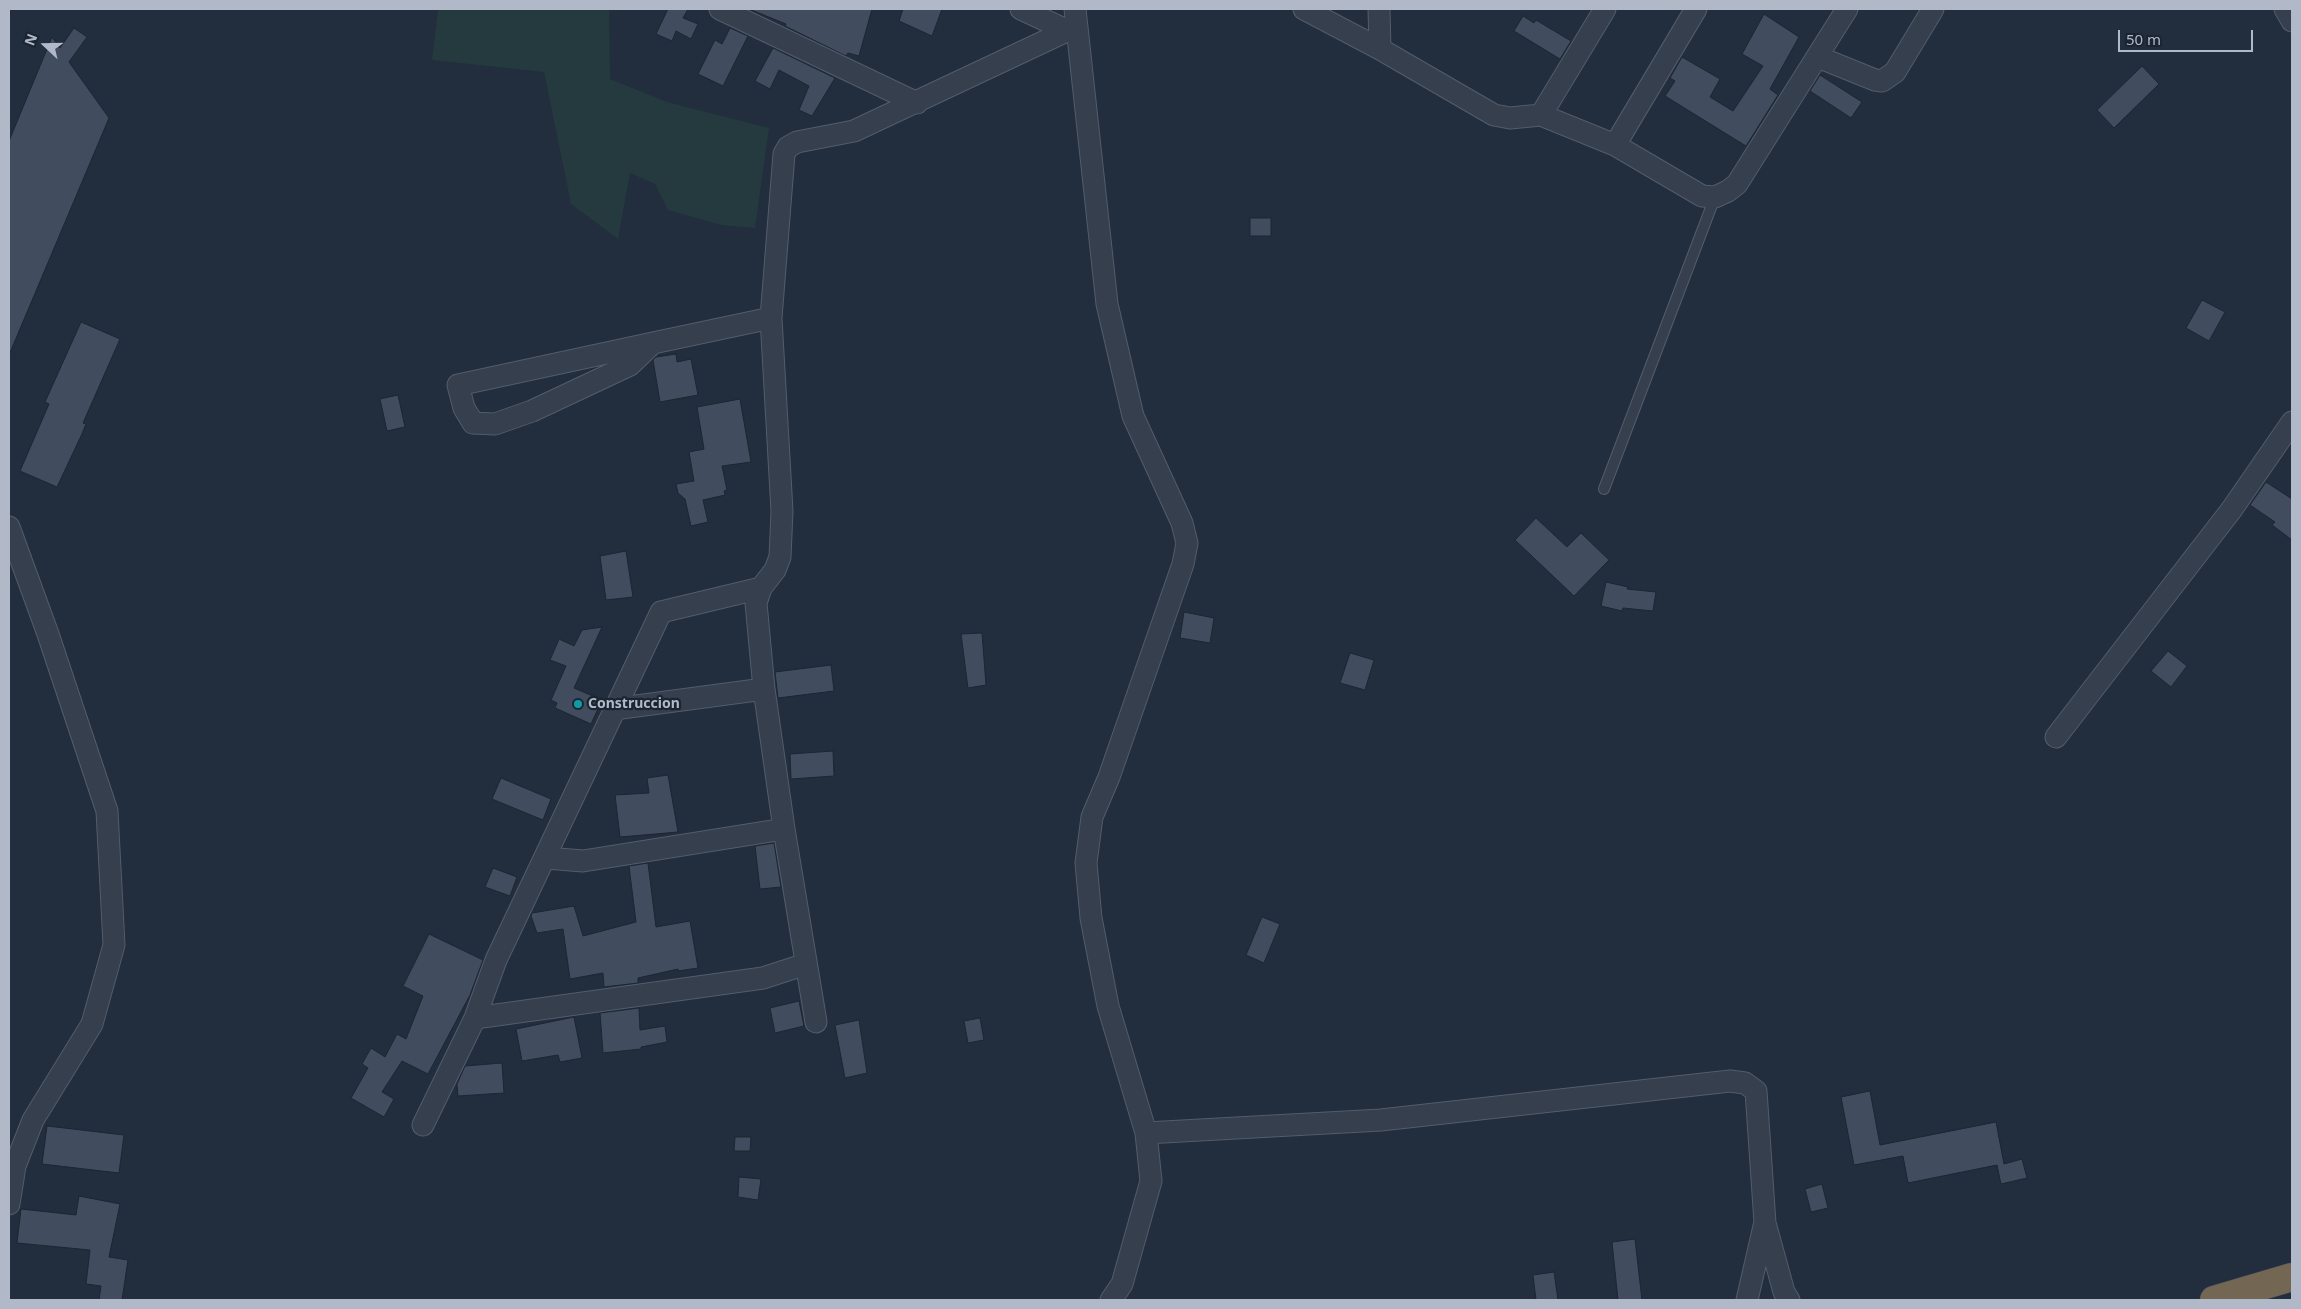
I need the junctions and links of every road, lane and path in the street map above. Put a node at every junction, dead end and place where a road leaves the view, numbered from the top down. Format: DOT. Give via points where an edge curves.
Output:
graph roads {
  1 [pos="720,9"];
  2 [pos="1021,9"];
  3 [pos="1304,9"];
  4 [pos="1379,9"];
  5 [pos="1605,9"];
  6 [pos="1696,9"];
  7 [pos="1847,9"];
  8 [pos="1933,9"];
  9 [pos="2285,9"];
  10 [pos="2292,21"];
  11 [pos="1072,22"];
  12 [pos="1380,48"];
  13 [pos="1818,57"];
  14 [pos="917,103"];
  15 [pos="1541,115"];
  16 [pos="1615,145"];
  17 [pos="1715,197"];
  18 [pos="771,318"];
  19 [pos="653,343"];
  20 [pos="2292,422"];
  21 [pos="1604,489"];
  22 [pos="9,527"];
  23 [pos="761,588"];
  24 [pos="764,689"];
  25 [pos="614,709"];
  26 [pos="2056,737"];
  27 [pos="784,828"];
  28 [pos="546,858"];
  29 [pos="806,964"];
  30 [pos="475,1018"];
  31 [pos="816,1022"];
  32 [pos="423,1125"];
  33 [pos="1146,1133"];
  34 [pos="9,1204"];
  35 [pos="1765,1223"];
  36 [pos="2292,1277"];
  37 [pos="1111,1300"];
  38 [pos="1746,1300"];
  39 [pos="1789,1300"];
  40 [pos="2214,1300"];
  1 -- 14 [label="street"];
  2 -- 11 [label="street"];
  3 -- 12 [label="street"];
  4 -- 12 [label="street"];
  5 -- 15 [label="street"];
  6 -- 16 [label="street"];
  7 -- 13 [label="street"];
  8 -- 13 [label="street" via="1895,72 1882,81"];
  9 -- 10 [label="street"];
  11 -- 14 [label="street"];
  11 -- 33 [label="street" via="1107,304 1133,416 1182,522 1187,543 1177,583 1092,817 1086,863 1091,918 1108,1006"];
  12 -- 15 [label="street" via="1494,115 1510,118"];
  13 -- 17 [label="street" via="1737,184"];
  14 -- 18 [label="street" via="854,131 797,142 788,147 784,154"];
  15 -- 16 [label="street"];
  16 -- 17 [label="street" via="1702,196"];
  17 -- 21 [label="lane"];
  18 -- 19 [label="street"];
  18 -- 23 [label="street" via="782,510 780,557 776,570"];
  19 -- 19 [label="street" via="458,385 464,408 473,423 495,424 539,408 630,364"];
  20 -- 26 [label="street" via="2232,509"];
  22 -- 34 [label="street" via="107,811 114,945 92,1024 33,1120 15,1166"];
  23 -- 24 [label="street" via="756,603"];
  23 -- 25 [label="street" via="661,612"];
  24 -- 25 [label="street"];
  24 -- 27 [label="street"];
  25 -- 28 [label="street"];
  27 -- 28 [label="street" via="583,861"];
  27 -- 29 [label="street"];
  28 -- 30 [label="street" via="496,960"];
  29 -- 30 [label="street" via="763,978"];
  29 -- 31 [label="street"];
  30 -- 32 [label="street"];
  33 -- 35 [label="street" via="1381,1120 1730,1081 1744,1083 1756,1091"];
  33 -- 37 [label="street" via="1151,1181 1122,1284"];
  35 -- 38 [label="street"];
  35 -- 39 [label="street"];
  36 -- 40 [label="highway"];
}
